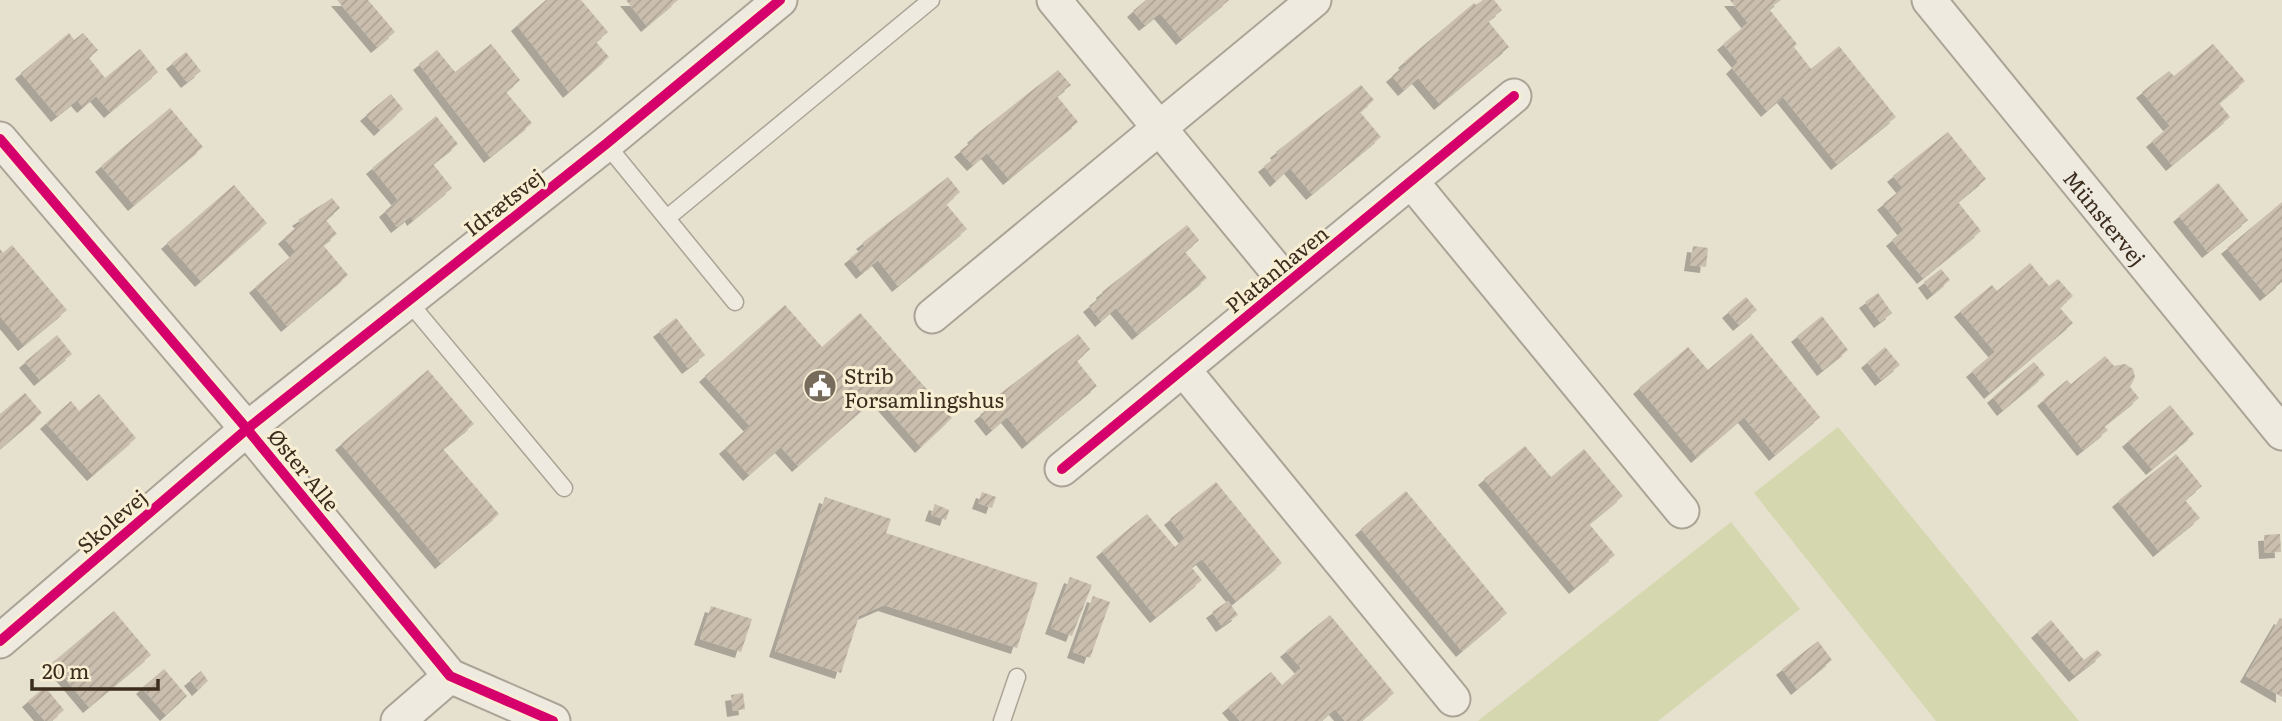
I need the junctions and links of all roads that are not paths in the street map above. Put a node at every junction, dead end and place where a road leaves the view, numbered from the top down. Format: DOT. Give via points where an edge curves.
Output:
graph roads {
  1 [pos="780,0"];
  2 [pos="930,0"];
  3 [pos="1054,0"];
  4 [pos="1314,0"];
  5 [pos="1929,0"];
  6 [pos="1514,96"];
  7 [pos="1159,128"];
  8 [pos="0,139"];
  9 [pos="606,144"];
  10 [pos="1411,181"];
  11 [pos="667,218"];
  12 [pos="1286,284"];
  13 [pos="408,301"];
  14 [pos="735,302"];
  15 [pos="932,316"];
  16 [pos="1183,369"];
  17 [pos="247,429"];
  18 [pos="2282,433"];
  19 [pos="1062,469"];
  20 [pos="565,488"];
  21 [pos="1682,511"];
  22 [pos="0,641"];
  23 [pos="450,676"];
  24 [pos="1017,677"];
  25 [pos="1453,699"];
  26 [pos="398,721"];
  27 [pos="553,721"];
  28 [pos="1002,721"];
  1 -- 9 [label="street, Idrætsvej"];
  2 -- 11 [label="lane"];
  3 -- 7 [label="street, Platanhaven"];
  4 -- 7 [label="street"];
  5 -- 18 [label="street, Münstervej"];
  6 -- 10 [label="street, Platanhaven"];
  7 -- 12 [label="street, Platanhaven"];
  7 -- 15 [label="street"];
  8 -- 17 [label="street, Øster Alle"];
  9 -- 11 [label="lane"];
  9 -- 13 [label="street, Idrætsvej"];
  10 -- 12 [label="street, Platanhaven"];
  10 -- 21 [label="street"];
  11 -- 14 [label="lane"];
  12 -- 16 [label="street, Platanhaven"];
  13 -- 17 [label="street, Idrætsvej"];
  13 -- 20 [label="lane"];
  16 -- 19 [label="street, Platanhaven"];
  16 -- 25 [label="street"];
  17 -- 22 [label="street, Skolevej"];
  17 -- 23 [label="street, Øster Alle"];
  23 -- 26 [label="street"];
  23 -- 27 [label="street, Øster Alle"];
  24 -- 28 [label="lane"];
}
